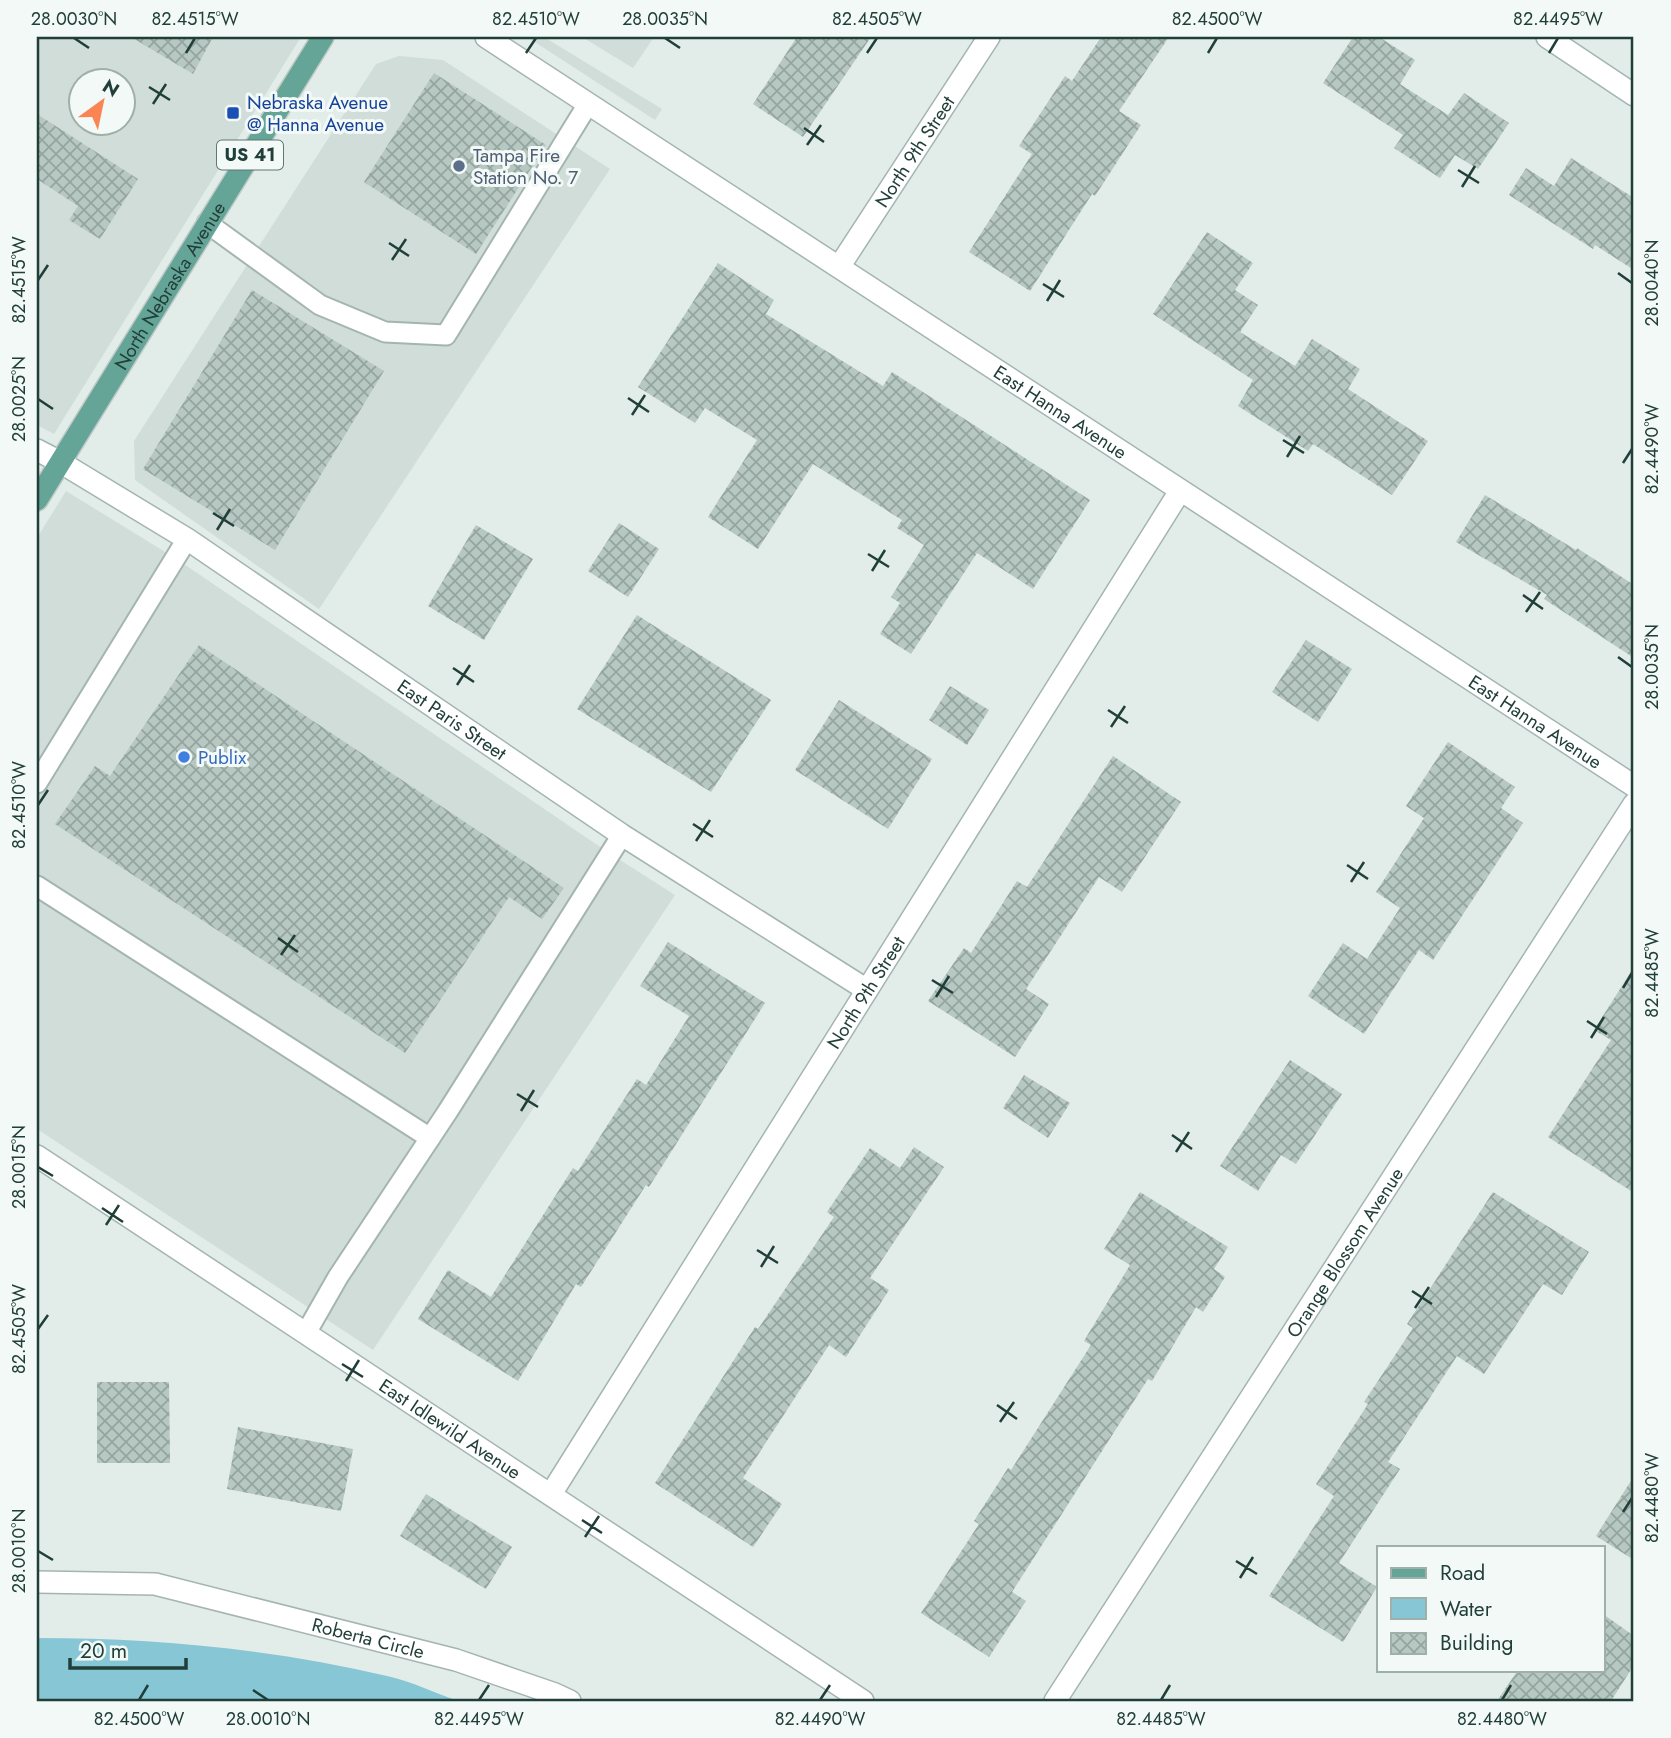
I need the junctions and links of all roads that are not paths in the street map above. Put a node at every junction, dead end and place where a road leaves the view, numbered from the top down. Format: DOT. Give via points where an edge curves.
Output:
graph roads {
  1 [pos="323,37"];
  2 [pos="486,37"];
  3 [pos="989,37"];
  4 [pos="1547,37"];
  5 [pos="1634,95"];
  6 [pos="588,104"];
  7 [pos="207,223"];
  8 [pos="839,267"];
  9 [pos="37,450"];
  10 [pos="60,462"];
  11 [pos="1180,491"];
  12 [pos="37,499"];
  13 [pos="187,539"];
  14 [pos="37,783"];
  15 [pos="1634,786"];
  16 [pos="1634,804"];
  17 [pos="622,835"];
  18 [pos="37,886"];
  19 [pos="867,990"];
  20 [pos="430,1138"];
  21 [pos="37,1156"];
  22 [pos="306,1333"];
  23 [pos="551,1494"];
  24 [pos="37,1582"];
  25 [pos="570,1701"];
  26 [pos="863,1701"];
  27 [pos="1055,1701"];
  1 -- 7 [label="main road, North Nebraska Avenue / US 41"];
  2 -- 6 [label="street, East Hanna Avenue"];
  3 -- 8 [label="street, North 9th Street"];
  4 -- 5 [label="street"];
  6 -- 7 [label="lane" via="446,335 385,332 320,305"];
  6 -- 8 [label="street, East Hanna Avenue"];
  7 -- 10 [label="main road, North Nebraska Avenue / US 41"];
  8 -- 11 [label="street, East Hanna Avenue"];
  9 -- 10 [label="street, East Paris Street"];
  10 -- 12 [label="main road, North Nebraska Avenue / US 41"];
  10 -- 13 [label="street, East Paris Street"];
  11 -- 15 [label="street, East Hanna Avenue"];
  11 -- 19 [label="street, North 9th Street"];
  13 -- 14 [label="lane"];
  13 -- 17 [label="street, East Paris Street"];
  16 -- 27 [label="street, Orange Blossom Avenue"];
  17 -- 19 [label="street, East Paris Street"];
  17 -- 20 [label="lane"];
  18 -- 20 [label="lane"];
  19 -- 23 [label="street, North 9th Street"];
  20 -- 22 [label="lane"];
  21 -- 22 [label="street, East Idlewild Avenue"];
  22 -- 23 [label="street, East Idlewild Avenue"];
  23 -- 26 [label="street, East Idlewild Avenue"];
  24 -- 25 [label="street, Roberta Circle" via="155,1584 456,1660"];
}
